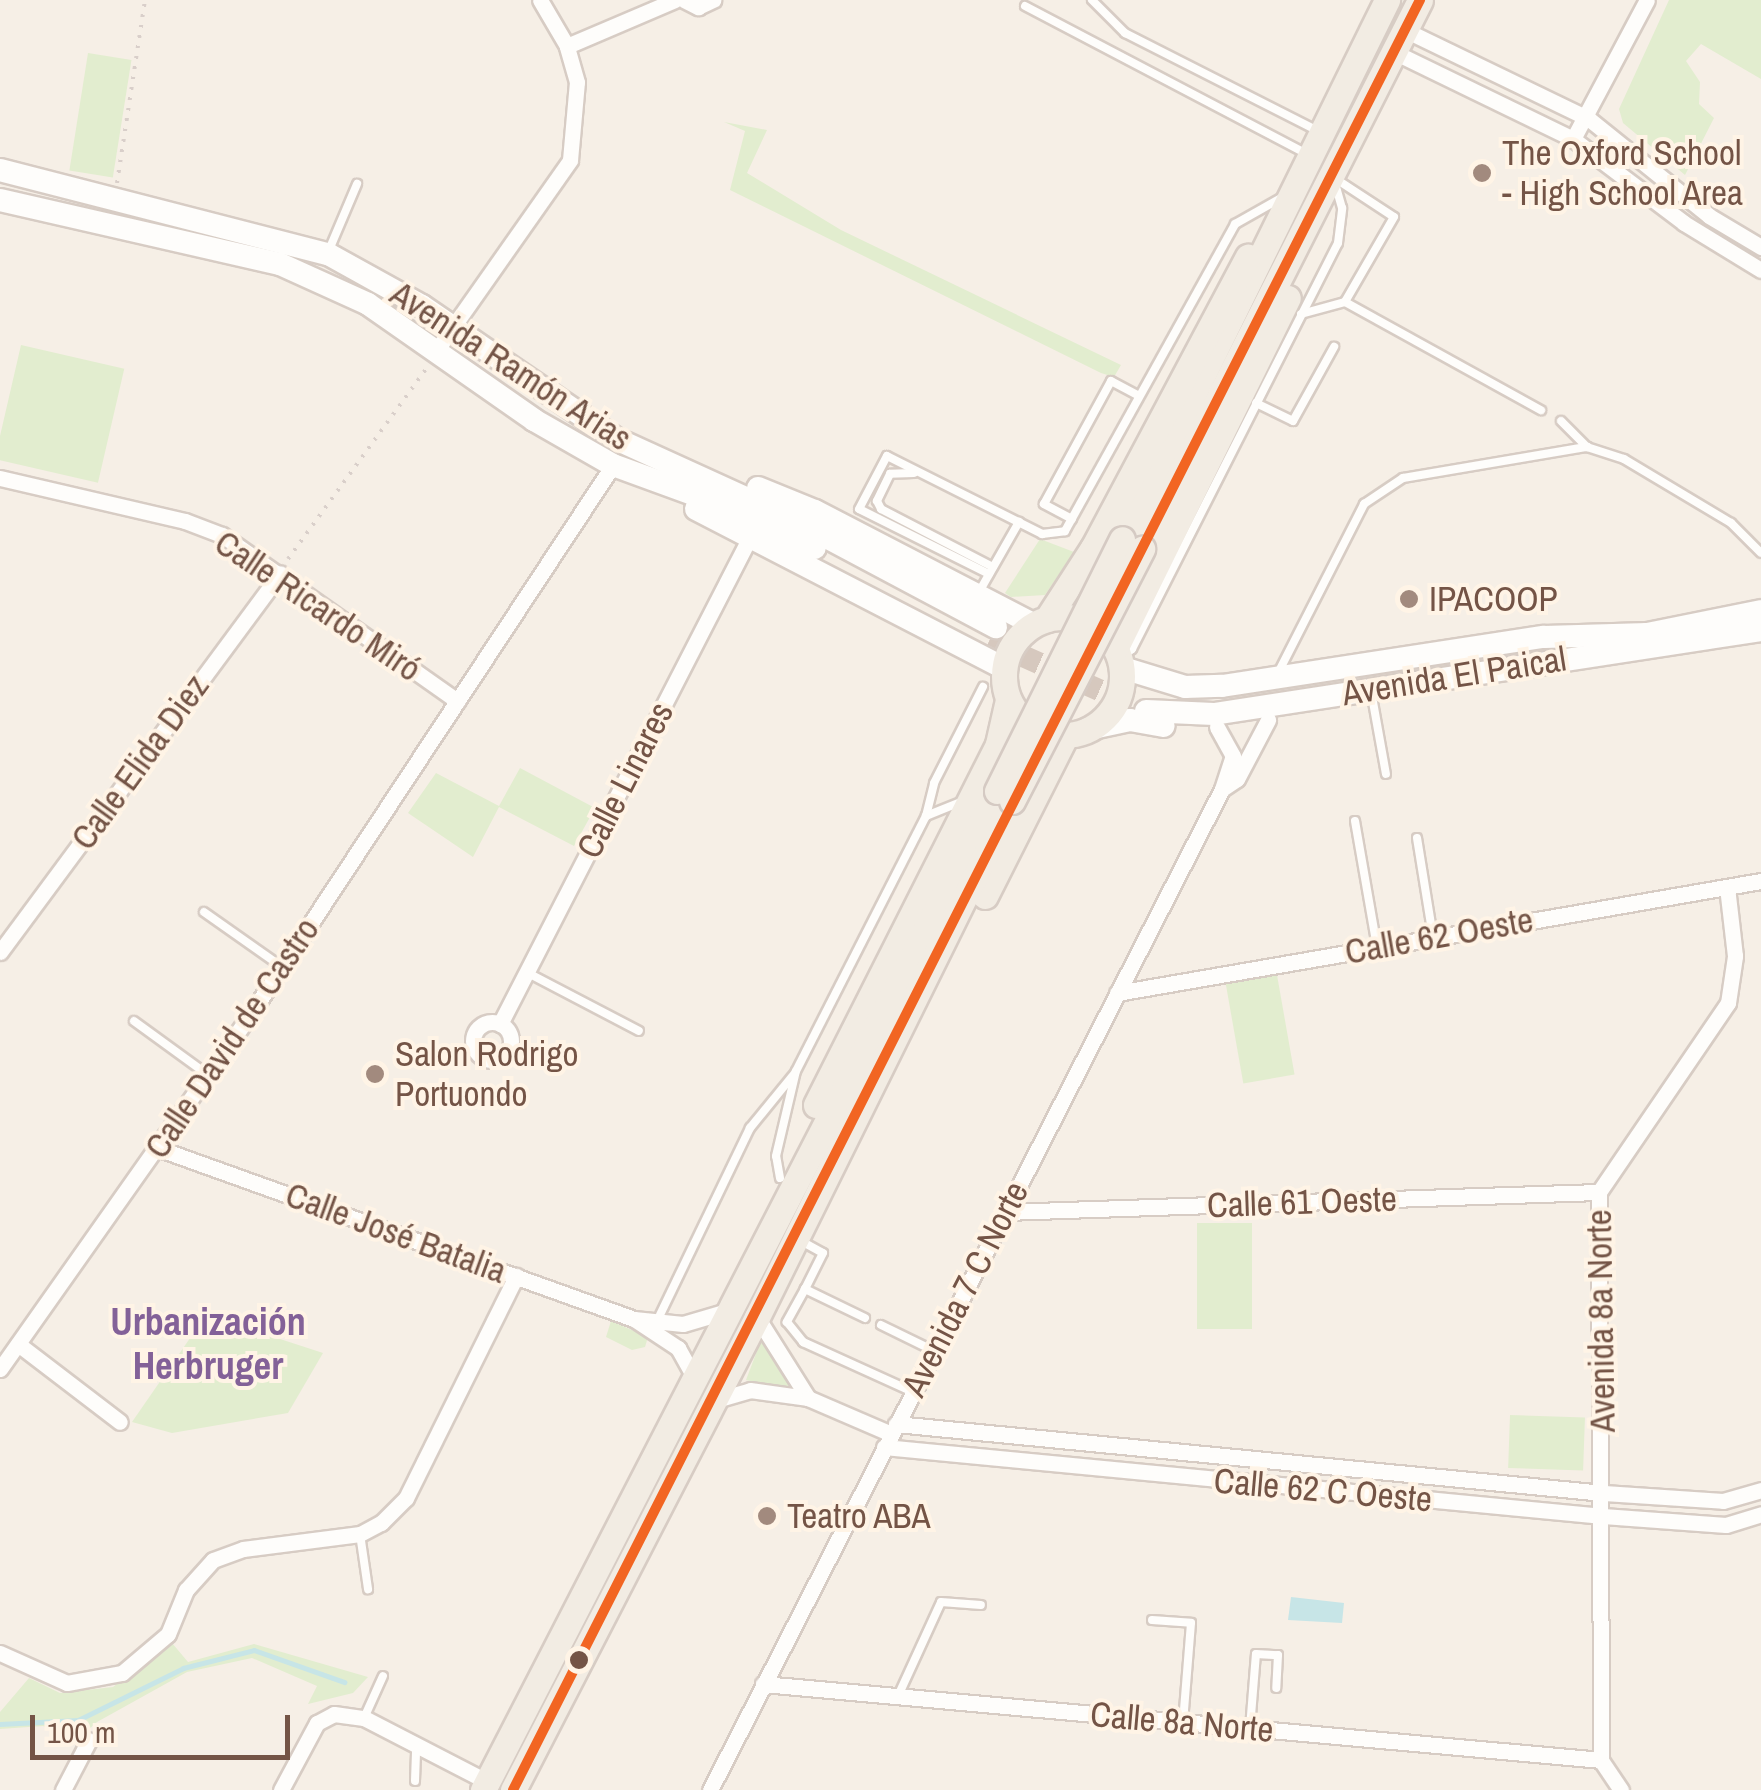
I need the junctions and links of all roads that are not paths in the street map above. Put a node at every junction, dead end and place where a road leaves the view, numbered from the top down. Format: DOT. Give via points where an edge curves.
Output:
graph roads {
  1 [pos="540,0"];
  2 [pos="675,0"];
  3 [pos="684,0"];
  4 [pos="713,0"];
  5 [pos="1092,0"];
  6 [pos="1387,0"];
  7 [pos="1420,0"];
  8 [pos="1647,0"];
  9 [pos="1025,6"];
  10 [pos="1400,41"];
  11 [pos="567,46"];
  12 [pos="1589,119"];
  13 [pos="1573,139"];
  14 [pos="1316,144"];
  15 [pos="0,170"];
  16 [pos="1332,177"];
  17 [pos="357,184"];
  18 [pos="116,191"];
  19 [pos="0,200"];
  20 [pos="1287,204"];
  21 [pos="108,223"];
  22 [pos="1761,247"];
  23 [pos="328,254"];
  24 [pos="1761,270"];
  25 [pos="1346,302"];
  26 [pos="1301,314"];
  27 [pos="453,327"];
  28 [pos="1334,346"];
  29 [pos="434,356"];
  30 [pos="1139,396"];
  31 [pos="1256,403"];
  32 [pos="1541,410"];
  33 [pos="1561,421"];
  34 [pos="1587,447"];
  35 [pos="664,462"];
  36 [pos="613,465"];
  37 [pos="923,474"];
  38 [pos="0,478"];
  39 [pos="640,479"];
  40 [pos="1072,519"];
  41 [pos="1020,522"];
  42 [pos="1065,531"];
  43 [pos="750,537"];
  44 [pos="1123,545"];
  45 [pos="1761,553"];
  46 [pos="283,566"];
  47 [pos="987,578"];
  48 [pos="1761,611"];
  49 [pos="1040,621"];
  50 [pos="1761,630"];
  51 [pos="1648,634"];
  52 [pos="1678,645"];
  53 [pos="1290,650"];
  54 [pos="1120,658"];
  55 [pos="1004,668"];
  56 [pos="1310,673"];
  57 [pos="1275,678"];
  58 [pos="983,687"];
  59 [pos="1008,700"];
  60 [pos="457,702"];
  61 [pos="1373,702"];
  62 [pos="1268,720"];
  63 [pos="1216,727"];
  64 [pos="1077,732"];
  65 [pos="1386,774"];
  66 [pos="1222,789"];
  67 [pos="998,795"];
  68 [pos="926,816"];
  69 [pos="1355,822"];
  70 [pos="1417,838"];
  71 [pos="1761,882"];
  72 [pos="1726,887"];
  73 [pos="204,912"];
  74 [pos="1434,937"];
  75 [pos="1377,947"];
  76 [pos="0,952"];
  77 [pos="282,968"];
  78 [pos="527,972"];
  79 [pos="1117,993"];
  80 [pos="134,1021"];
  81 [pos="500,1024"];
  82 [pos="639,1031"];
  83 [pos="796,1071"];
  84 [pos="208,1075"];
  85 [pos="157,1148"];
  86 [pos="780,1178"];
  87 [pos="1599,1192"];
  88 [pos="1005,1212"];
  89 [pos="802,1227"];
  90 [pos="756,1254"];
  91 [pos="516,1276"];
  92 [pos="805,1288"];
  93 [pos="770,1292"];
  94 [pos="796,1306"];
  95 [pos="728,1311"];
  96 [pos="659,1317"];
  97 [pos="758,1317"];
  98 [pos="864,1318"];
  99 [pos="634,1319"];
  100 [pos="881,1326"];
  101 [pos="18,1344"];
  102 [pos="934,1351"];
  103 [pos="0,1368"];
  104 [pos="694,1377"];
  105 [pos="913,1392"];
  106 [pos="808,1398"];
  107 [pos="712,1402"];
  108 [pos="120,1422"];
  109 [pos="891,1435"];
  110 [pos="1761,1490"];
  111 [pos="1604,1493"];
  112 [pos="1761,1514"];
  113 [pos="1604,1516"];
  114 [pos="360,1534"];
  115 [pos="368,1589"];
  116 [pos="980,1606"];
  117 [pos="1152,1620"];
  118 [pos="0,1653"];
  119 [pos="383,1676"];
  120 [pos="763,1684"];
  121 [pos="1276,1688"];
  122 [pos="898,1696"];
  123 [pos="364,1718"];
  124 [pos="1183,1722"];
  125 [pos="1250,1728"];
  126 [pos="89,1740"];
  127 [pos="416,1744"];
  128 [pos="1602,1760"];
  129 [pos="414,1781"];
  130 [pos="487,1788"];
  131 [pos="63,1790"];
  132 [pos="280,1790"];
  133 [pos="710,1790"];
  134 [pos="1621,1790"];
  1 -- 11 [label="street"];
  2 -- 11 [label="street"];
  3 -- 4 [label="street" via="698,7"];
  5 -- 14 [label="lane" via="1125,33"];
  6 -- 14 [label="main road"];
  7 -- 10 [label="main road"];
  8 -- 12 [label="street"];
  9 -- 14 [label="lane"];
  10 -- 12 [label="street"];
  10 -- 13 [label="street"];
  10 -- 16 [label="main road"];
  11 -- 27 [label="street" via="577,100 570,160"];
  12 -- 13 [label="street"];
  12 -- 22 [label="street" via="1709,216"];
  13 -- 24 [label="street" via="1684,223"];
  14 -- 20 [label="main road"];
  15 -- 18 [label="main road, Avenida Ramón Arias"];
  16 -- 25 [label="lane" via="1394,217"];
  16 -- 26 [label="lane" via="1342,208 1338,242"];
  16 -- 44 [label="main road"];
  17 -- 23 [label="lane"];
  18 -- 21 [label="main road"];
  18 -- 23 [label="main road, Avenida Ramón Arias"];
  19 -- 21 [label="main road, Avenida Ramón Arias"];
  20 -- 30 [label="lane" via="1235,224"];
  20 -- 44 [label="main road"];
  21 -- 29 [label="main road, Avenida Ramón Arias" via="280,264 368,304"];
  23 -- 27 [label="main road, Avenida Ramón Arias"];
  25 -- 26 [label="lane"];
  25 -- 32 [label="lane"];
  26 -- 31 [label="lane"];
  27 -- 29 [label="street"];
  27 -- 35 [label="main road, Avenida Ramón Arias" via="557,403"];
  28 -- 31 [label="lane" via="1294,421"];
  29 -- 36 [label="main road, Avenida Ramón Arias"];
  30 -- 40 [label="lane"];
  30 -- 40 [label="lane" via="1110,381 1044,504"];
  31 -- 54 [label="lane" via="1132,649"];
  33 -- 34 [label="lane"];
  34 -- 45 [label="lane" via="1624,458 1732,522"];
  34 -- 53 [label="lane" via="1403,478 1378,489"];
  35 -- 39 [label="main road, Avenida Ramón Arias" via="800,523 993,634 712,500"];
  35 -- 47 [label="main road" via="815,510"];
  36 -- 39 [label="main road, Avenida Ramón Arias"];
  36 -- 60 [label="street, Calle David de Castro"];
  37 -- 41 [label="lane"];
  37 -- 47 [label="lane" via="890,474 880,509"];
  37 -- 47 [label="lane" via="886,456 859,509"];
  38 -- 46 [label="street, Calle Ricardo Miró" via="185,521"];
  39 -- 43 [label="main road"];
  40 -- 42 [label="lane"];
  41 -- 42 [label="lane" via="1042,534"];
  41 -- 47 [label="lane"];
  42 -- 44 [label="lane"];
  43 -- 55 [label="main road"];
  43 -- 78 [label="street, Calle Linares"];
  44 -- 49 [label="main road"];
  44 -- 54 [label="main road"];
  44 -- 67 [label="main road, bridge"];
  46 -- 60 [label="street, Calle Ricardo Miró"];
  46 -- 76 [label="street, Calle Elida Diez"];
  47 -- 49 [label="main road"];
  48 -- 51 [label="main road, Avenida El Paical"];
  49 -- 54 [label="main road" via="1081,618"];
  49 -- 55 [label="main road" via="1009,651"];
  50 -- 52 [label="main road, Avenida El Paical"];
  51 -- 52 [label="main road, Avenida El Paical" via="1212,701 1148,704 1214,714"];
  51 -- 56 [label="main road" via="1544,638"];
  52 -- 61 [label="main road" via="1581,670"];
  53 -- 56 [label="lane"];
  53 -- 57 [label="lane"];
  54 -- 57 [label="main road" via="1185,687"];
  54 -- 64 [label="main road" via="1118,700"];
  55 -- 59 [label="main road"];
  56 -- 57 [label="main road"];
  58 -- 68 [label="lane" via="934,783"];
  59 -- 64 [label="main road" via="1032,726"];
  59 -- 67 [label="main road"];
  60 -- 77 [label="street, Calle David de Castro"];
  61 -- 62 [label="main road"];
  61 -- 65 [label="lane"];
  62 -- 63 [label="main road"];
  62 -- 66 [label="street, Avenida 7 C Norte" via="1238,779"];
  63 -- 64 [label="main road" via="1130,720"];
  63 -- 66 [label="street, Avenida 7 C Norte" via="1233,756"];
  64 -- 67 [label="main road"];
  66 -- 79 [label="street, Avenida 7 C Norte"];
  67 -- 68 [label="lane"];
  67 -- 86 [label="main road"];
  67 -- 89 [label="main road"];
  67 -- 90 [label="main road"];
  68 -- 83 [label="lane"];
  69 -- 75 [label="lane"];
  70 -- 74 [label="lane"];
  71 -- 72 [label="street, Calle 62 Oeste"];
  72 -- 74 [label="street, Calle 62 Oeste"];
  72 -- 87 [label="street, Avenida 8a Norte" via="1734,956 1728,1003"];
  73 -- 77 [label="lane"];
  74 -- 75 [label="street, Calle 62 Oeste"];
  75 -- 79 [label="street, Calle 62 Oeste"];
  77 -- 84 [label="street, Calle David de Castro"];
  78 -- 81 [label="street, Calle Linares"];
  78 -- 82 [label="lane"];
  79 -- 88 [label="street, Avenida 7 C Norte"];
  80 -- 84 [label="lane"];
  83 -- 86 [label="lane" via="776,1156"];
  83 -- 96 [label="lane" via="750,1128"];
  84 -- 85 [label="street, Calle David de Castro"];
  85 -- 91 [label="street, Calle José Batalia"];
  85 -- 101 [label="street, Calle David de Castro"];
  86 -- 90 [label="main road" via="762,1212"];
  87 -- 88 [label="street, Calle 61 Oeste"];
  87 -- 111 [label="street, Avenida 8a Norte"];
  88 -- 102 [label="street, Avenida 7 C Norte"];
  89 -- 92 [label="lane" via="823,1253"];
  89 -- 93 [label="main road"];
  90 -- 95 [label="main road"];
  91 -- 99 [label="street, Calle José Batalia"];
  91 -- 114 [label="street" via="406,1498"];
  92 -- 94 [label="lane"];
  92 -- 98 [label="lane"];
  93 -- 94 [label="lane"];
  93 -- 97 [label="main road"];
  94 -- 105 [label="lane" via="788,1322 803,1342"];
  95 -- 96 [label="street, Calle José Batalia" via="683,1324"];
  95 -- 104 [label="main road"];
  96 -- 99 [label="street, Calle José Batalia"];
  97 -- 106 [label="street"];
  97 -- 107 [label="main road"];
  99 -- 104 [label="street, Calle José Batalia" via="678,1348"];
  100 -- 102 [label="lane"];
  101 -- 103 [label="street, Calle David de Castro"];
  101 -- 108 [label="street"];
  102 -- 105 [label="street, Avenida 7 C Norte"];
  104 -- 130 [label="main road"];
  105 -- 109 [label="street, Avenida 7 C Norte"];
  106 -- 107 [label="street, Calle 62 C Oeste" via="750,1390"];
  106 -- 109 [label="street, Calle 62 C Oeste"];
  107 -- 130 [label="main road"];
  109 -- 111 [label="street, Calle 62 C Oeste"];
  109 -- 113 [label="street, Calle 62 C Oeste"];
  109 -- 120 [label="street, Avenida 7 C Norte"];
  110 -- 111 [label="street, Calle 62 C Oeste" via="1723,1501"];
  111 -- 113 [label="street, Avenida 8a Norte"];
  112 -- 113 [label="street, Calle 62 C Oeste" via="1726,1525"];
  113 -- 128 [label="street, Avenida 8a Norte"];
  114 -- 115 [label="lane"];
  114 -- 118 [label="street" via="243,1549 213,1560 186,1590 168,1634 122,1673 67,1684"];
  116 -- 122 [label="lane" via="942,1602"];
  117 -- 124 [label="lane" via="1192,1623"];
  119 -- 123 [label="lane"];
  120 -- 122 [label="street, Calle 8a Norte"];
  120 -- 133 [label="street, Avenida 7 C Norte"];
  121 -- 125 [label="lane" via="1278,1655 1256,1654"];
  122 -- 124 [label="street, Calle 8a Norte"];
  123 -- 127 [label="street"];
  123 -- 132 [label="street" via="334,1714 316,1723"];
  124 -- 125 [label="street, Calle 8a Norte"];
  125 -- 128 [label="street, Calle 8a Norte"];
  126 -- 131 [label="street"];
  127 -- 129 [label="lane"];
  127 -- 130 [label="street"];
  128 -- 134 [label="street"];
}
